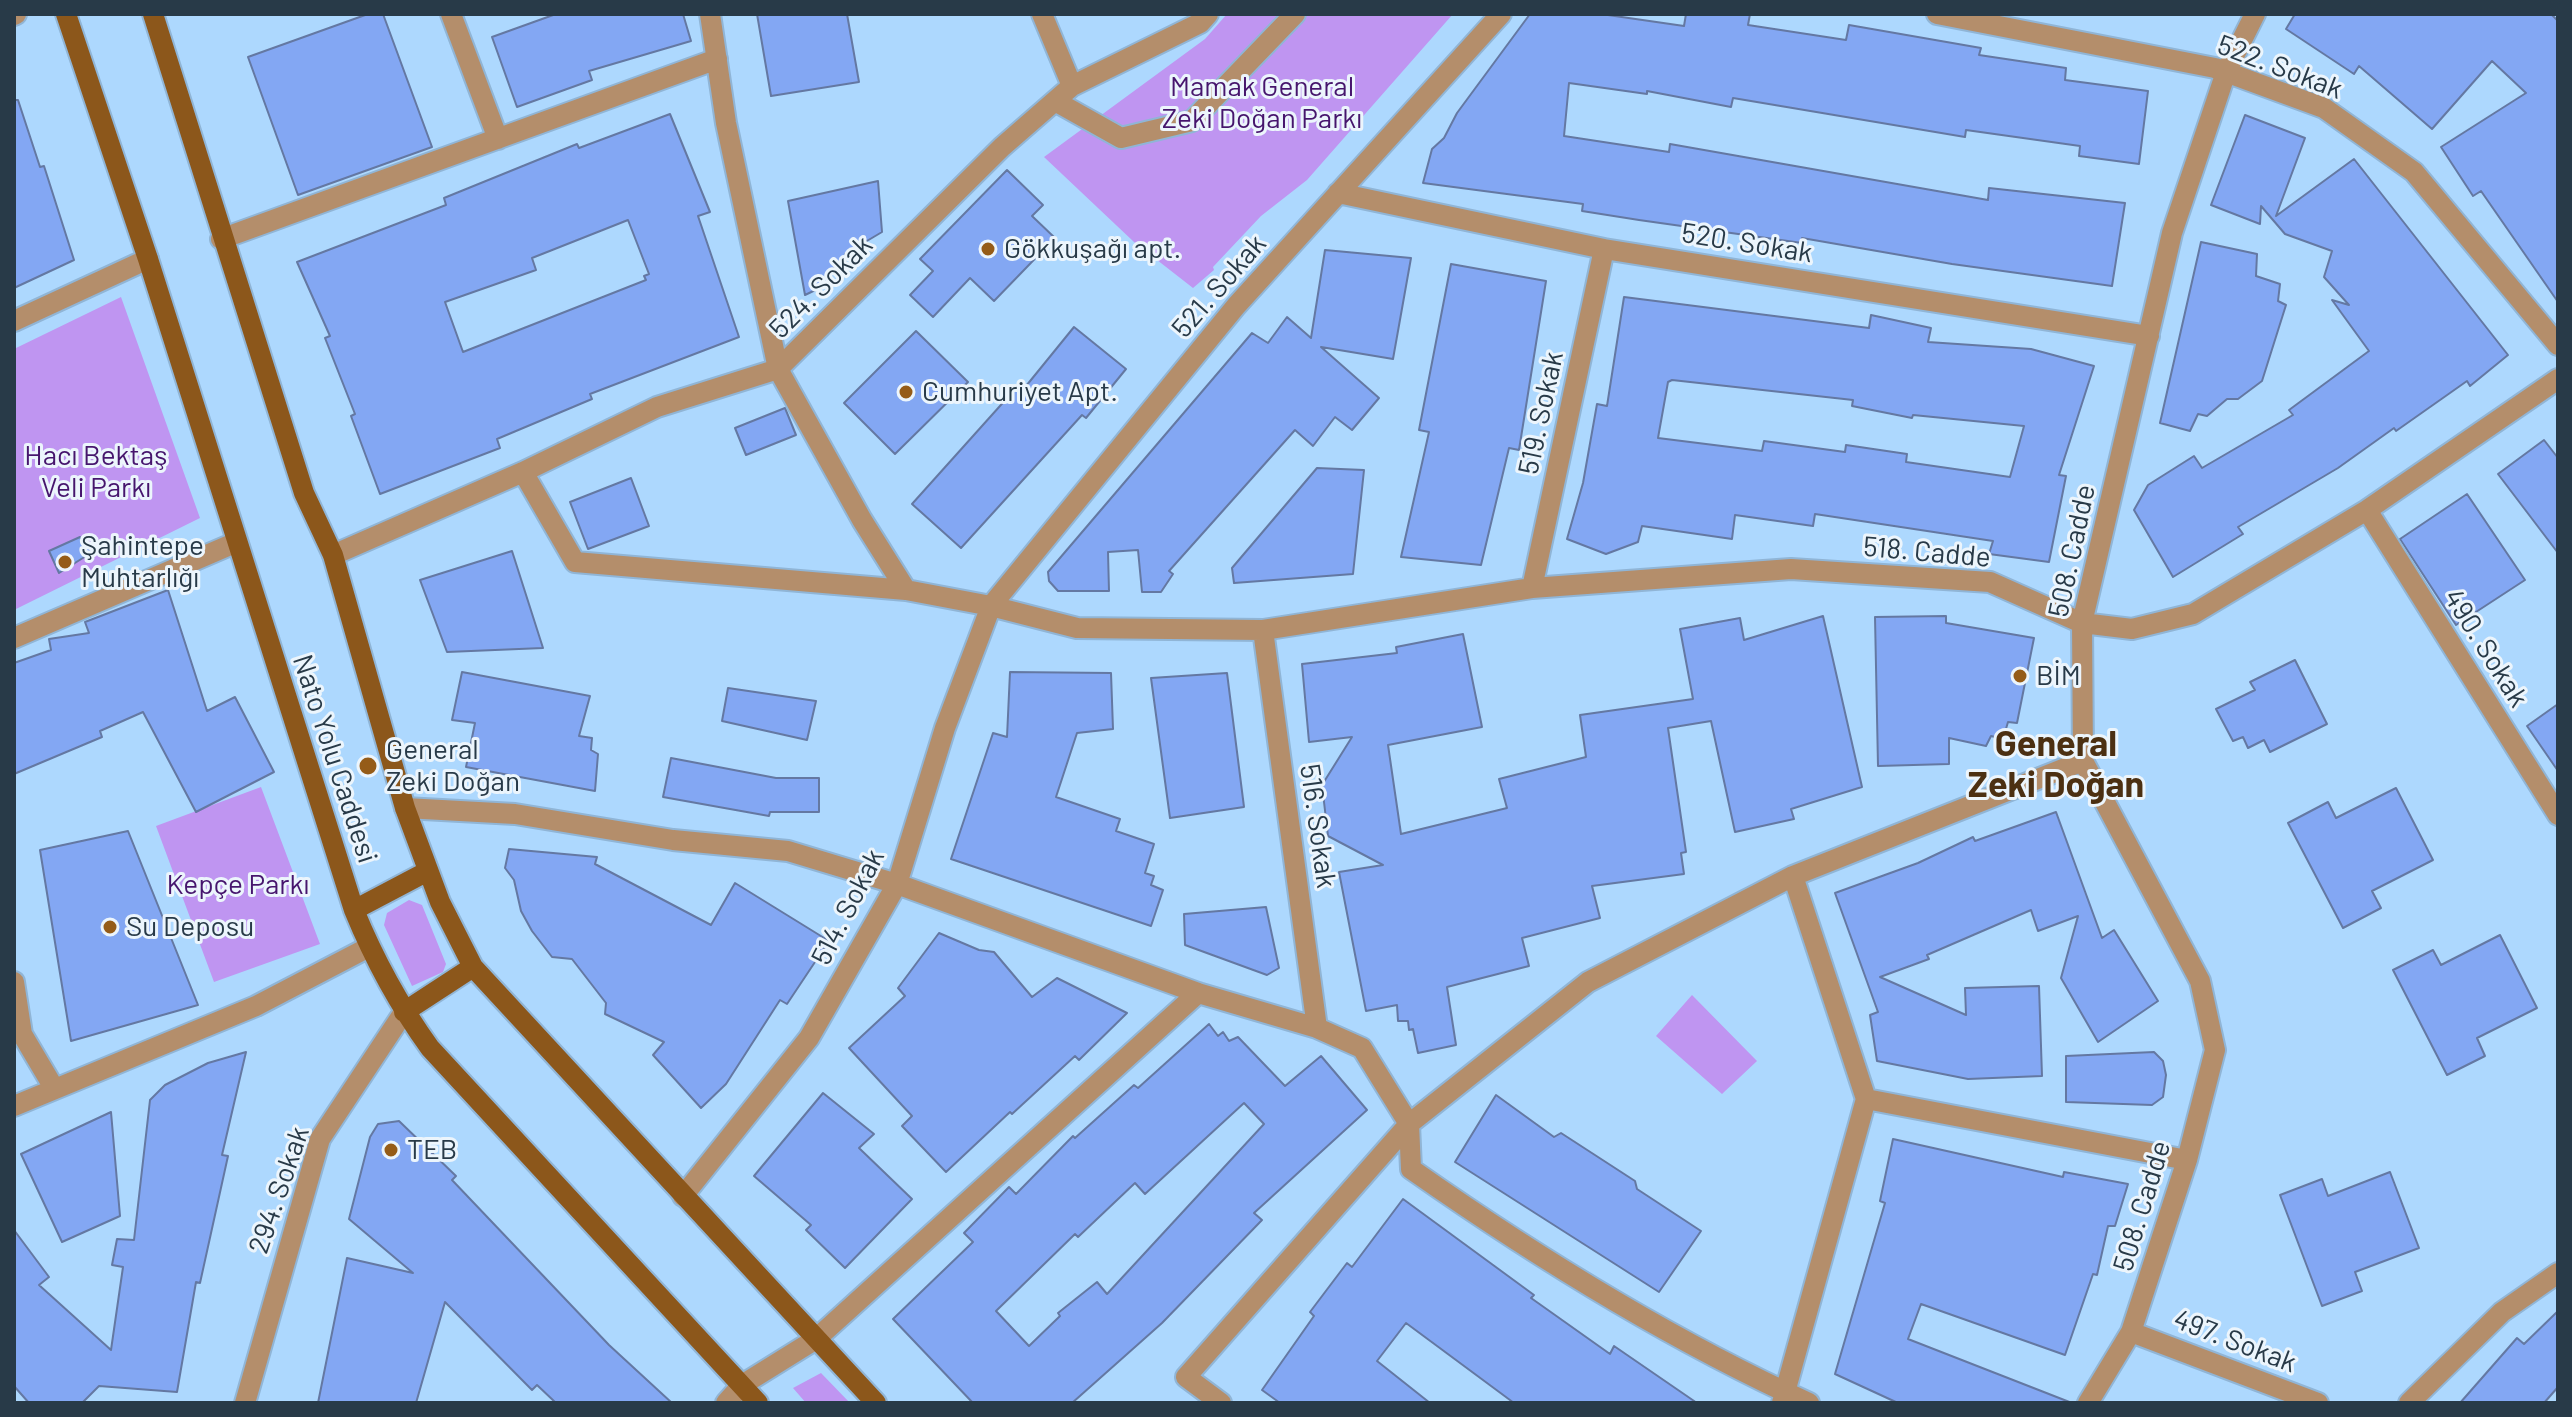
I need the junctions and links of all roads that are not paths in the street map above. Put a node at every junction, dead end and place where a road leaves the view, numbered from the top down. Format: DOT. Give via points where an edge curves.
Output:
graph roads {
  1 [pos="66,14"];
  2 [pos="153,14"];
  3 [pos="451,14"];
  4 [pos="710,14"];
  5 [pos="1042,14"];
  6 [pos="1208,14"];
  7 [pos="1295,14"];
  8 [pos="1501,14"];
  9 [pos="1937,14"];
  10 [pos="2255,14"];
  11 [pos="717,59"];
  12 [pos="2226,72"];
  13 [pos="1072,86"];
  14 [pos="1055,101"];
  15 [pos="498,139"];
  16 [pos="1338,193"];
  17 [pos="221,239"];
  18 [pos="1604,249"];
  19 [pos="148,259"];
  20 [pos="14,321"];
  21 [pos="2149,336"];
  22 [pos="2558,345"];
  23 [pos="778,369"];
  24 [pos="2558,379"];
  25 [pos="523,472"];
  26 [pos="2367,510"];
  27 [pos="237,542"];
  28 [pos="333,555"];
  29 [pos="1532,588"];
  30 [pos="906,590"];
  31 [pos="991,606"];
  32 [pos="2082,623"];
  33 [pos="1263,630"];
  34 [pos="14,638"];
  35 [pos="2083,761"];
  36 [pos="405,808"];
  37 [pos="2558,815"];
  38 [pos="428,871"];
  39 [pos="1793,876"];
  40 [pos="897,884"];
  41 [pos="354,910"];
  42 [pos="369,947"];
  43 [pos="473,967"];
  44 [pos="14,982"];
  45 [pos="1198,993"];
  46 [pos="404,1012"];
  47 [pos="1317,1028"];
  48 [pos="54,1088"];
  49 [pos="1866,1099"];
  50 [pos="14,1106"];
  51 [pos="1409,1124"];
  52 [pos="2187,1160"];
  53 [pos="683,1196"];
  54 [pos="2558,1273"];
  55 [pos="2131,1332"];
  56 [pos="816,1339"];
  57 [pos="742,1385"];
  58 [pos="1784,1398"];
  59 [pos="245,1403"];
  60 [pos="726,1403"];
  61 [pos="758,1403"];
  62 [pos="876,1403"];
  63 [pos="1221,1403"];
  64 [pos="1809,1403"];
  65 [pos="2088,1403"];
  66 [pos="2318,1403"];
  67 [pos="2409,1403"];
  1 -- 19 [label="main road, Nato Yolu Caddesi"];
  2 -- 17 [label="main road"];
  3 -- 15 [label="street"];
  4 -- 11 [label="street"];
  5 -- 13 [label="street"];
  6 -- 13 [label="street, 524. Sokak" via="1200,23"];
  7 -- 14 [label="street" via="1192,121 1121,138"];
  8 -- 16 [label="street, 521. Sokak"];
  9 -- 12 [label="street, 522. Sokak"];
  10 -- 12 [label="street, 508. Cadde"];
  11 -- 15 [label="street"];
  11 -- 23 [label="street"];
  12 -- 21 [label="street, 508. Cadde" via="2172,233"];
  12 -- 22 [label="street, 522. Sokak" via="2324,108 2414,172"];
  13 -- 14 [label="street, 524. Sokak"];
  14 -- 23 [label="street, 524. Sokak"];
  15 -- 17 [label="street"];
  16 -- 18 [label="street, 520. Sokak"];
  16 -- 31 [label="street, 521. Sokak" via="1236,306"];
  17 -- 28 [label="main road" via="304,493"];
  18 -- 21 [label="street, 520. Sokak"];
  18 -- 29 [label="street, 519. Sokak"];
  19 -- 20 [label="street"];
  19 -- 27 [label="main road, Nato Yolu Caddesi"];
  21 -- 32 [label="street, 508. Cadde"];
  23 -- 25 [label="street, 524. Sokak" via="657,407"];
  23 -- 30 [label="street"];
  24 -- 26 [label="street, 518. Cadde"];
  25 -- 28 [label="street, 524. Sokak"];
  25 -- 30 [label="street, 518. Cadde" via="575,562"];
  26 -- 32 [label="street, 518. Cadde" via="2193,614 2132,629"];
  26 -- 37 [label="street, 490. Sokak"];
  27 -- 34 [label="street"];
  27 -- 41 [label="main road, Nato Yolu Caddesi"];
  28 -- 36 [label="main road"];
  29 -- 32 [label="street, 518. Cadde" via="1791,569 1990,582"];
  29 -- 33 [label="street, 518. Cadde"];
  30 -- 31 [label="street, 518. Cadde"];
  31 -- 33 [label="street, 518. Cadde" via="1077,628"];
  31 -- 40 [label="street, 514. Sokak" via="945,728"];
  32 -- 35 [label="street, 508. Cadde"];
  33 -- 47 [label="street, 516. Sokak"];
  35 -- 39 [label="street"];
  35 -- 52 [label="street, 508. Cadde" via="2200,981 2215,1050"];
  36 -- 38 [label="main road"];
  36 -- 40 [label="street" via="515,814 673,840 788,851"];
  38 -- 41 [label="main road"];
  38 -- 43 [label="main road"];
  39 -- 49 [label="street"];
  39 -- 51 [label="street" via="1588,982"];
  40 -- 45 [label="street"];
  40 -- 53 [label="street, 514. Sokak" via="809,1038"];
  41 -- 42 [label="main road, Nato Yolu Caddesi"];
  42 -- 46 [label="main road, Nato Yolu Caddesi"];
  42 -- 48 [label="street" via="256,1006"];
  43 -- 46 [label="main road"];
  43 -- 53 [label="main road"];
  44 -- 48 [label="street" via="22,1034"];
  45 -- 47 [label="street"];
  45 -- 56 [label="street"];
  46 -- 57 [label="main road, Nato Yolu Caddesi" via="430,1048"];
  46 -- 59 [label="street, 294. Sokak" via="320,1139"];
  47 -- 51 [label="street" via="1362,1048"];
  48 -- 50 [label="street"];
  49 -- 52 [label="street"];
  49 -- 58 [label="street"];
  51 -- 58 [label="street" via="1411,1169 1460,1204"];
  51 -- 63 [label="street" via="1186,1377"];
  52 -- 55 [label="street, 508. Cadde"];
  53 -- 56 [label="main road"];
  54 -- 67 [label="street" via="2502,1312"];
  55 -- 65 [label="street, 508. Cadde"];
  55 -- 66 [label="street, 497. Sokak"];
  56 -- 57 [label="street"];
  56 -- 62 [label="main road"];
  57 -- 60 [label="street"];
  57 -- 61 [label="main road, Nato Yolu Caddesi"];
  58 -- 64 [label="street"];
}
